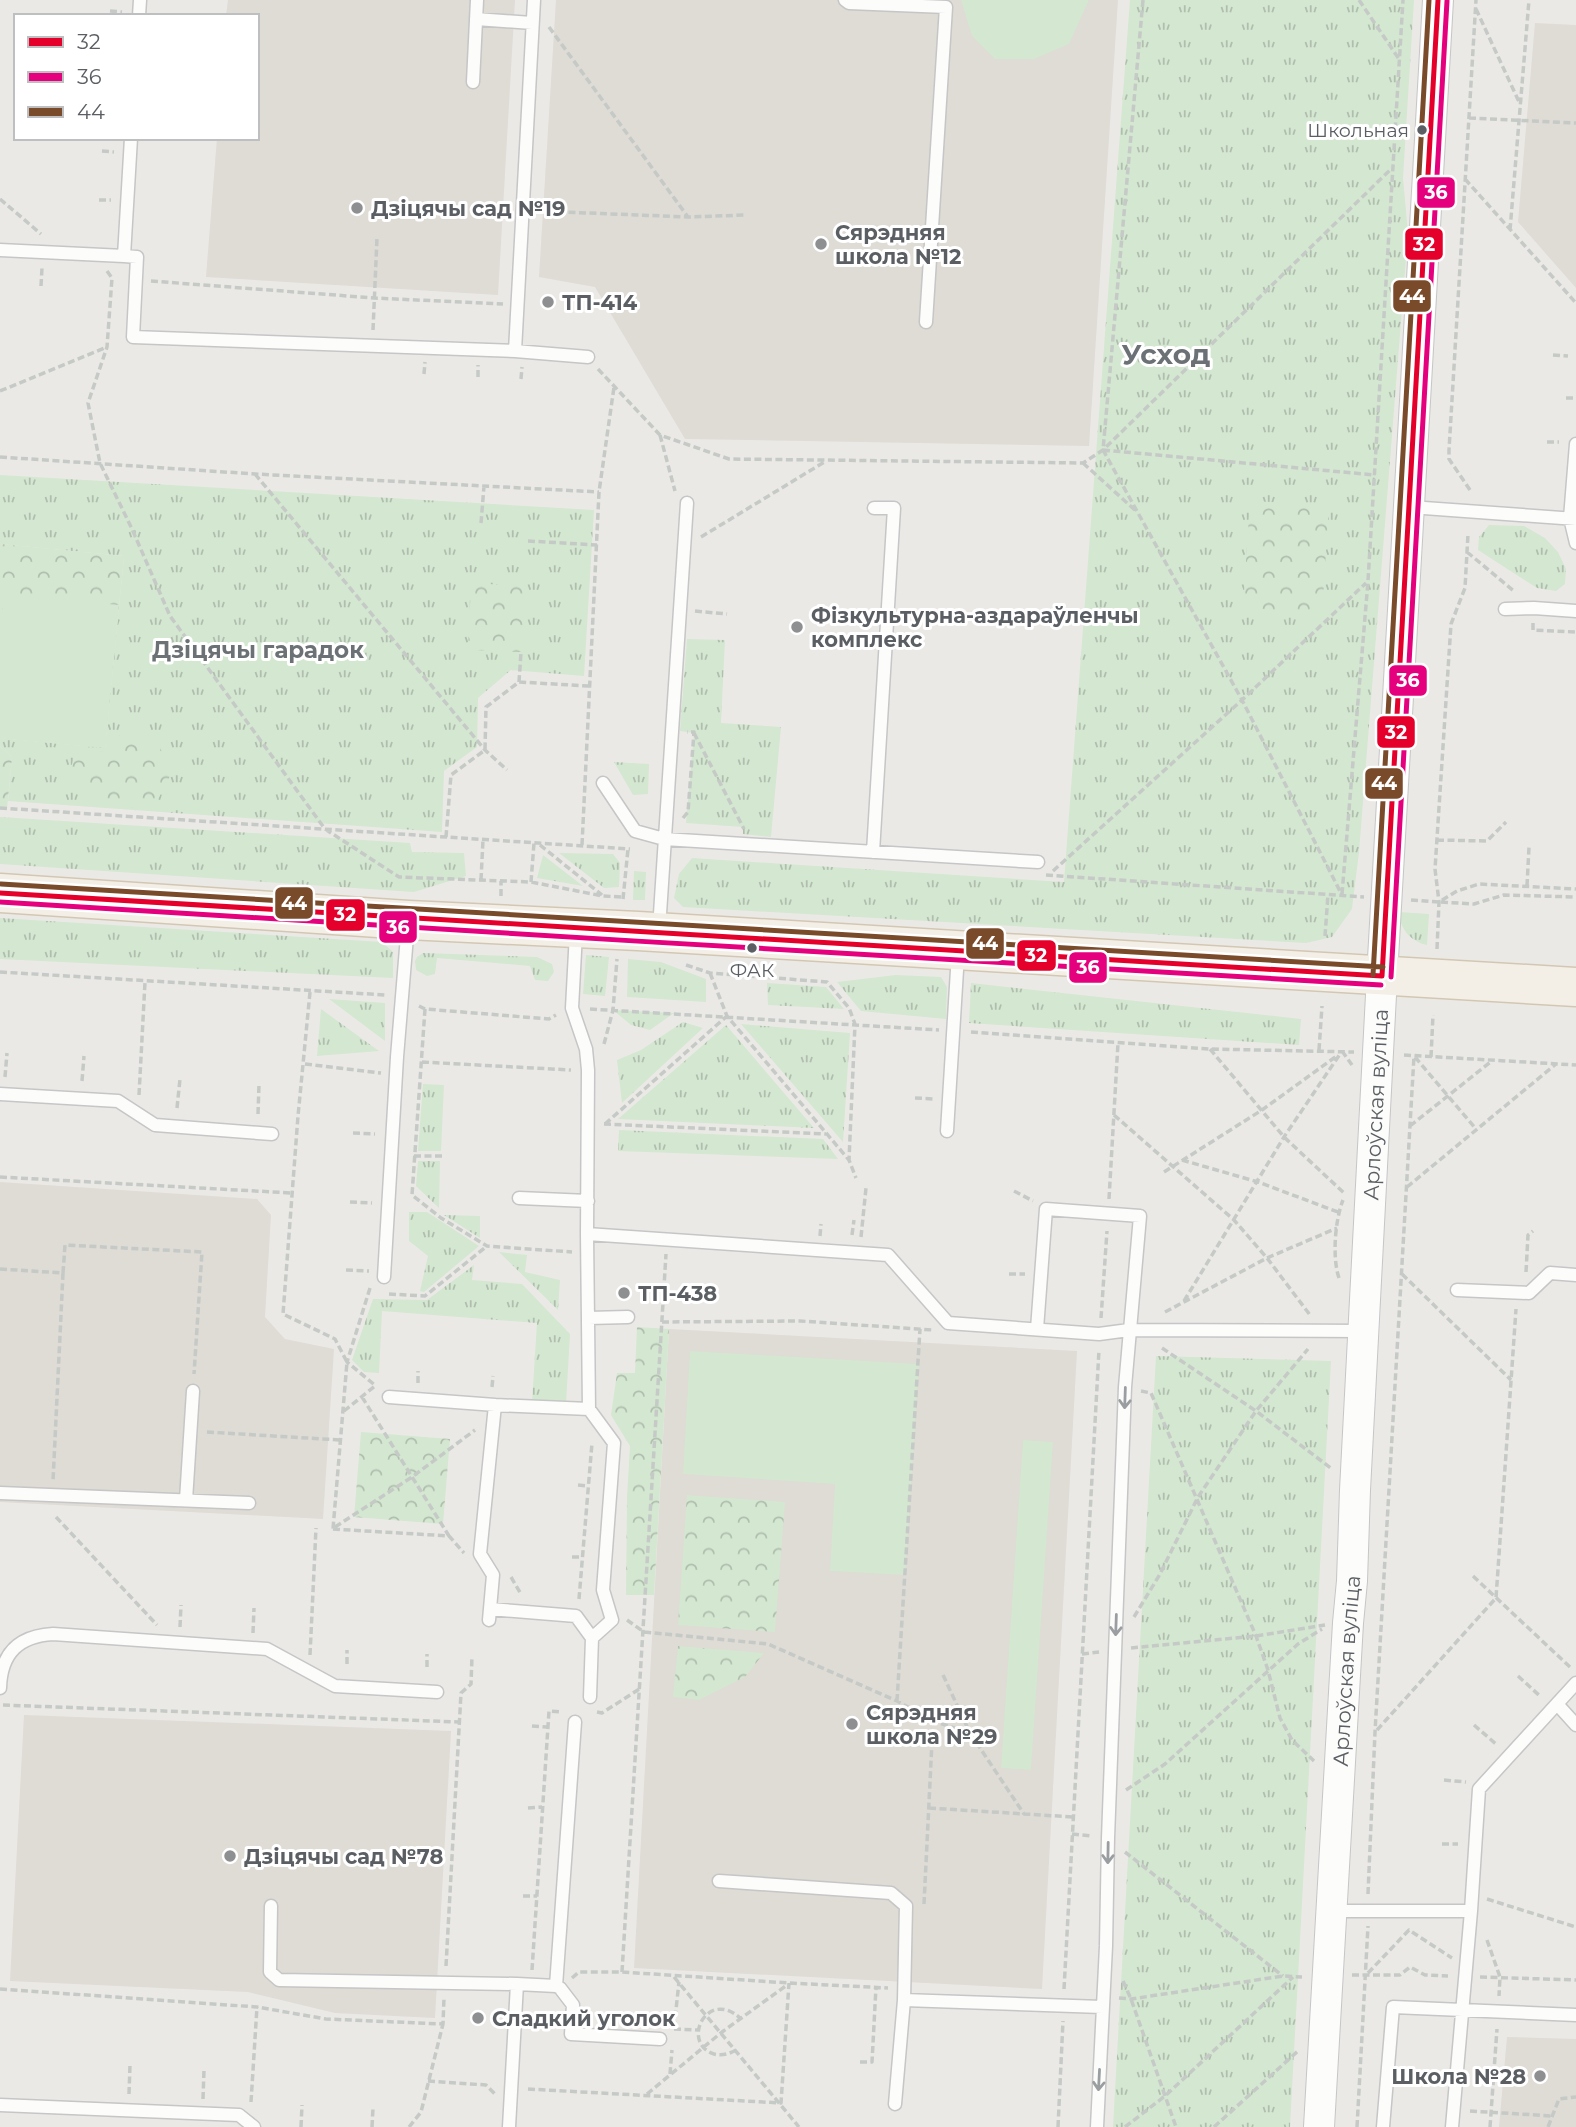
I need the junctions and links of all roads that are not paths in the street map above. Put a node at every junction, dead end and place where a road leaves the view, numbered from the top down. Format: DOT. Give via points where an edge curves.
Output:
graph roads {
  1 [pos="477,0"];
  2 [pos="534,0"];
  3 [pos="845,0"];
  4 [pos="1438,0"];
  5 [pos="477,19"];
  6 [pos="539,23"];
  7 [pos="473,82"];
  8 [pos="131,140"];
  9 [pos="0,250"];
  10 [pos="124,256"];
  11 [pos="926,322"];
  12 [pos="515,351"];
  13 [pos="587,357"];
  14 [pos="1569,443"];
  15 [pos="687,503"];
  16 [pos="1410,507"];
  17 [pos="874,508"];
  18 [pos="1573,518"];
  19 [pos="1576,543"];
  20 [pos="1505,609"];
  21 [pos="1576,611"];
  22 [pos="603,783"];
  23 [pos="664,839"];
  24 [pos="873,852"];
  25 [pos="1038,862"];
  26 [pos="0,893"];
  27 [pos="408,920"];
  28 [pos="576,929"];
  29 [pos="667,947"];
  30 [pos="958,950"];
  31 [pos="1382,976"];
  32 [pos="1576,987"];
  33 [pos="0,1094"];
  34 [pos="947,1131"];
  35 [pos="272,1134"];
  36 [pos="519,1198"];
  37 [pos="588,1201"];
  38 [pos="587,1234"];
  39 [pos="1576,1275"];
  40 [pos="384,1277"];
  41 [pos="1457,1290"];
  42 [pos="628,1317"];
  43 [pos="588,1318"];
  44 [pos="1037,1329"];
  45 [pos="1129,1330"];
  46 [pos="1364,1331"];
  47 [pos="193,1391"];
  48 [pos="389,1397"];
  49 [pos="494,1404"];
  50 [pos="589,1409"];
  51 [pos="0,1493"];
  52 [pos="186,1500"];
  53 [pos="249,1503"];
  54 [pos="592,1638"];
  55 [pos="1576,1683"];
  56 [pos="0,1689"];
  57 [pos="437,1692"];
  58 [pos="590,1697"];
  59 [pos="1557,1704"];
  60 [pos="575,1722"];
  61 [pos="1576,1725"];
  62 [pos="719,1881"];
  63 [pos="271,1906"];
  64 [pos="1332,1910"];
  65 [pos="1471,1912"];
  66 [pos="517,1984"];
  67 [pos="558,1987"];
  68 [pos="904,1994"];
  69 [pos="1103,2002"];
  70 [pos="1461,2010"];
  71 [pos="1576,2015"];
  72 [pos="660,2039"];
  73 [pos="895,2104"];
  74 [pos="0,2105"];
  75 [pos="254,2127"];
  76 [pos="509,2127"];
  77 [pos="1097,2127"];
  78 [pos="1319,2127"];
  79 [pos="1383,2127"];
  80 [pos="1452,2127"];
  1 -- 5 [label="lane"];
  2 -- 6 [label="lane"];
  3 -- 11 [label="lane" via="946,7"];
  4 -- 16 [label="street, Арлоўская вуліца"];
  5 -- 6 [label="lane"];
  5 -- 7 [label="lane"];
  6 -- 12 [label="lane"];
  8 -- 10 [label="lane"];
  9 -- 10 [label="lane"];
  10 -- 12 [label="lane" via="137,257 133,337"];
  12 -- 13 [label="lane"];
  14 -- 18 [label="lane"];
  15 -- 23 [label="lane"];
  16 -- 18 [label="lane"];
  16 -- 31 [label="street, Арлоўская вуліца"];
  17 -- 24 [label="lane" via="894,508"];
  18 -- 19 [label="lane"];
  20 -- 21 [label="lane"];
  22 -- 23 [label="lane" via="635,831"];
  23 -- 24 [label="lane"];
  23 -- 29 [label="lane"];
  24 -- 25 [label="lane"];
  26 -- 27 [label="main road"];
  27 -- 28 [label="main road"];
  27 -- 40 [label="lane"];
  28 -- 29 [label="main road"];
  28 -- 37 [label="lane" via="572,1008 588,1070"];
  29 -- 30 [label="main road"];
  30 -- 31 [label="main road"];
  30 -- 34 [label="lane"];
  31 -- 32 [label="main road"];
  31 -- 46 [label="street, Арлоўская вуліца"];
  33 -- 35 [label="lane" via="118,1101 155,1125"];
  36 -- 37 [label="lane"];
  37 -- 38 [label="lane"];
  38 -- 43 [label="lane"];
  38 -- 44 [label="lane" via="888,1255 948,1323"];
  39 -- 41 [label="lane" via="1550,1273 1530,1293"];
  42 -- 43 [label="lane"];
  43 -- 50 [label="lane"];
  44 -- 45 [label="lane" via="1099,1334"];
  44 -- 45 [label="lane" via="1046,1209 1140,1216"];
  45 -- 46 [label="lane"];
  45 -- 69 [label="lane, one-way"];
  46 -- 64 [label="street, Арлоўская вуліца"];
  47 -- 52 [label="lane"];
  48 -- 49 [label="lane"];
  49 -- 50 [label="lane"];
  49 -- 54 [label="lane" via="480,1554 493,1575 490,1614 576,1616"];
  50 -- 54 [label="lane" via="614,1443 603,1590 612,1620"];
  51 -- 52 [label="lane"];
  52 -- 53 [label="lane"];
  54 -- 58 [label="lane"];
  55 -- 59 [label="lane"];
  56 -- 57 [label="lane" via="4,1664 13,1650 24,1640 53,1634 267,1648 335,1686"];
  59 -- 61 [label="lane"];
  59 -- 65 [label="lane" via="1479,1789"];
  60 -- 67 [label="lane"];
  62 -- 68 [label="lane" via="891,1893 906,1906"];
  63 -- 66 [label="lane" via="270,1972 279,1980"];
  64 -- 65 [label="lane"];
  64 -- 78 [label="street, Арлоўская вуліца"];
  65 -- 70 [label="lane"];
  66 -- 67 [label="lane"];
  66 -- 76 [label="lane"];
  67 -- 72 [label="lane" via="573,2005 570,2034"];
  68 -- 69 [label="lane" via="1063,2006"];
  68 -- 73 [label="lane"];
  69 -- 77 [label="lane, one-way"];
  70 -- 71 [label="lane"];
  70 -- 79 [label="lane" via="1392,2007"];
  70 -- 80 [label="lane"];
  74 -- 75 [label="lane" via="239,2115"];
}
